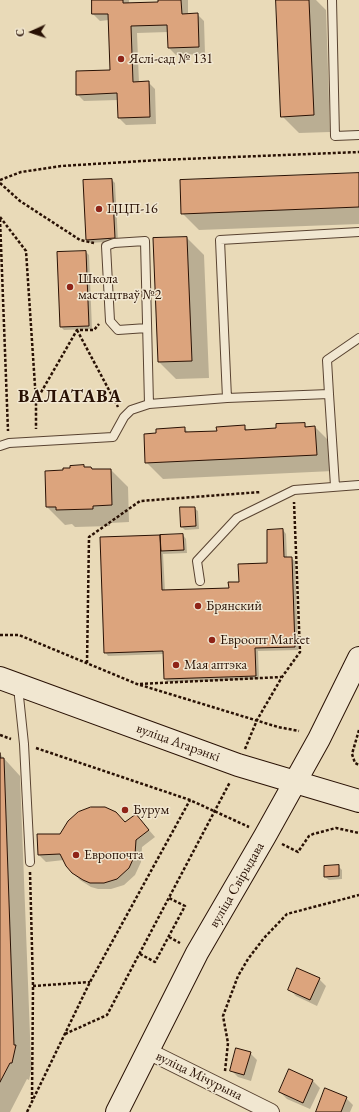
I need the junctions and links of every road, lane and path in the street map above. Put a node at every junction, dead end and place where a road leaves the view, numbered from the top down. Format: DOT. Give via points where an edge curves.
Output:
graph roads {
  1 [pos="332,0"];
  2 [pos="359,135"];
  3 [pos="359,152"];
  4 [pos="0,181"];
  5 [pos="0,218"];
  6 [pos="359,232"];
  7 [pos="98,244"];
  8 [pos="100,323"];
  9 [pos="148,328"];
  10 [pos="77,330"];
  11 [pos="359,338"];
  12 [pos="329,394"];
  13 [pos="227,398"];
  14 [pos="36,401"];
  15 [pos="149,404"];
  16 [pos="124,417"];
  17 [pos="36,442"];
  18 [pos="9,443"];
  19 [pos="0,446"];
  20 [pos="359,485"];
  21 [pos="335,486"];
  22 [pos="294,490"];
  23 [pos="263,492"];
  24 [pos="200,581"];
  25 [pos="0,635"];
  26 [pos="359,658"];
  27 [pos="88,664"];
  28 [pos="282,677"];
  29 [pos="9,681"];
  30 [pos="137,684"];
  31 [pos="257,720"];
  32 [pos="359,730"];
  33 [pos="299,731"];
  34 [pos="0,734"];
  35 [pos="24,744"];
  36 [pos="359,764"];
  37 [pos="238,765"];
  38 [pos="295,783"];
  39 [pos="190,800"];
  40 [pos="359,801"];
  41 [pos="216,810"];
  42 [pos="359,833"];
  43 [pos="265,836"];
  44 [pos="30,862"];
  45 [pos="359,895"];
  46 [pos="169,898"];
  47 [pos="140,954"];
  48 [pos="90,982"];
  49 [pos="33,986"];
  50 [pos="65,1034"];
  51 [pos="148,1051"];
  52 [pos="222,1088"];
  53 [pos="32,1102"];
  54 [pos="27,1112"];
  55 [pos="117,1112"];
  56 [pos="271,1112"];
  1 -- 2 [label="lane" via="335,136"];
  3 -- 4 [label="path" via="61,166 21,172"];
  4 -- 7 [label="path" via="20,202 80,240"];
  5 -- 14 [label="path" via="26,252"];
  5 -- 18 [label="path"];
  6 -- 13 [label="lane" via="220,240"];
  8 -- 10 [label="path" via="94,330"];
  9 -- 9 [label="lane" via="145,241 106,246 110,321 118,330"];
  9 -- 15 [label="lane"];
  10 -- 14 [label="path"];
  10 -- 16 [label="path"];
  11 -- 12 [label="lane" via="327,360"];
  12 -- 13 [label="lane"];
  12 -- 21 [label="lane"];
  13 -- 15 [label="lane"];
  14 -- 17 [label="path"];
  15 -- 16 [label="lane" via="132,410"];
  16 -- 17 [label="lane" via="113,437"];
  17 -- 18 [label="lane"];
  18 -- 19 [label="lane"];
  20 -- 21 [label="lane"];
  21 -- 22 [label="lane"];
  22 -- 24 [label="lane" via="237,518 198,561"];
  22 -- 28 [label="path" via="300,652"];
  23 -- 27 [label="path" via="140,501 89,537"];
  25 -- 27 [label="path" via="19,635"];
  26 -- 38 [label="main road, вуліца Свірыдава"];
  27 -- 30 [label="path"];
  28 -- 30 [label="path"];
  28 -- 31 [label="path"];
  29 -- 35 [label="lane"];
  29 -- 37 [label="main road, вуліца Агарэнкі"];
  30 -- 31 [label="path"];
  31 -- 33 [label="path"];
  31 -- 37 [label="path"];
  32 -- 36 [label="path" via="352,754 355,763"];
  34 -- 35 [label="path"];
  35 -- 39 [label="path"];
  35 -- 44 [label="lane"];
  37 -- 38 [label="main road, вуліца Агарэнкі"];
  37 -- 41 [label="path"];
  38 -- 40 [label="main road, вуліца Агарэнкі"];
  38 -- 43 [label="main road, вуліца Свірыдава"];
  39 -- 41 [label="path"];
  39 -- 48 [label="path"];
  41 -- 43 [label="path"];
  41 -- 46 [label="path"];
  42 -- 43 [label="path" via="336,828 317,832 309,836 298,852"];
  43 -- 51 [label="main road, вуліца Свірыдава" via="197,953"];
  44 -- 49 [label="path"];
  45 -- 52 [label="path" via="287,914 248,959 238,976 223,1016 228,1043"];
  46 -- 47 [label="path"];
  46 -- 47 [label="path" via="185,906 155,962"];
  47 -- 50 [label="path" via="107,1015"];
  48 -- 49 [label="path"];
  48 -- 50 [label="path"];
  49 -- 53 [label="path"];
  50 -- 53 [label="path"];
  51 -- 52 [label="street, вуліца Мічурына"];
  51 -- 55 [label="main road, вуліца Свірыдава"];
  52 -- 56 [label="street, вуліца Мічурына"];
  53 -- 54 [label="path"];
}
